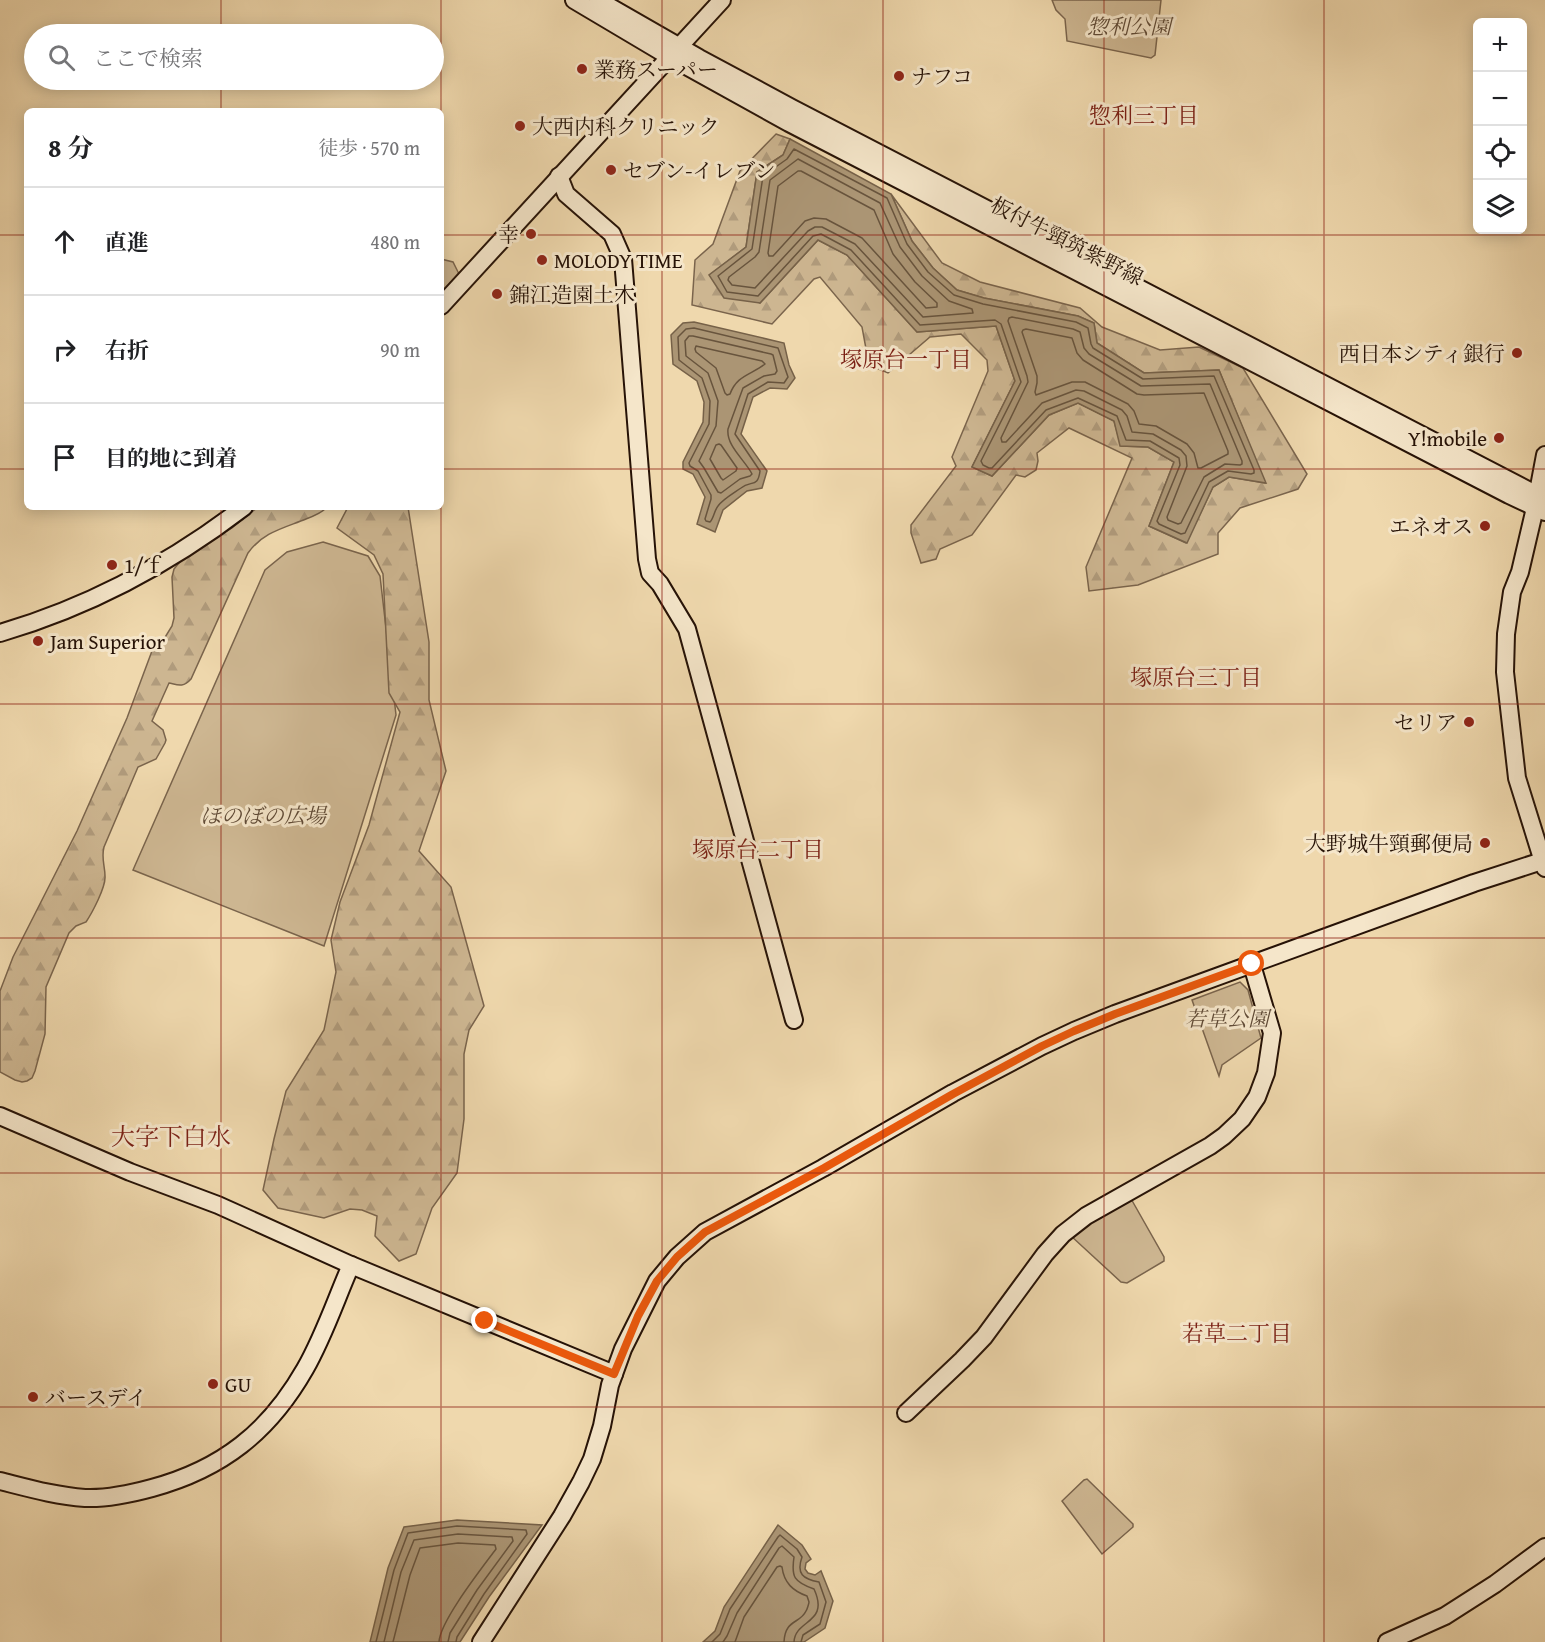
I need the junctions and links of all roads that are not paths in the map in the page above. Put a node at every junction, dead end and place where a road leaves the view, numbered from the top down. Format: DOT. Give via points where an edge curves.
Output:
graph roads {
  1 [pos="574,0"];
  2 [pos="598,0"];
  3 [pos="722,0"];
  4 [pos="675,51"];
  5 [pos="559,176"];
  6 [pos="444,303"];
  7 [pos="1545,455"];
  8 [pos="1541,504"];
  9 [pos="240,510"];
  10 [pos="0,633"];
  11 [pos="1544,865"];
  12 [pos="1252,964"];
  13 [pos="794,1020"];
  14 [pos="0,1116"];
  15 [pos="351,1265"];
  16 [pos="614,1374"];
  17 [pos="906,1413"];
  18 [pos="0,1481"];
  19 [pos="1545,1547"];
  20 [pos="481,1642"];
  21 [pos="1387,1642"];
  1 -- 4 [label="street, 板付牛頸筑紫野線"];
  2 -- 4 [label="street, 板付牛頸筑紫野線"];
  3 -- 4 [label="street"];
  4 -- 5 [label="street"];
  4 -- 8 [label="street, 板付牛頸筑紫野線" via="699,58"];
  5 -- 6 [label="street"];
  5 -- 13 [label="street" via="566,194 612,234 623,259 650,573 687,629"];
  7 -- 8 [label="street"];
  8 -- 11 [label="street" via="1512,592 1505,672 1517,778"];
  9 -- 10 [label="street" via="192,545 109,592"];
  11 -- 12 [label="street" via="1474,883"];
  12 -- 16 [label="street" via="1115,1014 1042,1046 705,1232 657,1281"];
  12 -- 17 [label="street" via="1272,1033 1266,1073 1257,1097 1242,1119 1210,1146 1086,1216 1063,1234 984,1337"];
  14 -- 15 [label="street" via="218,1205"];
  15 -- 16 [label="street"];
  15 -- 18 [label="street" via="306,1367 287,1397 266,1424 210,1466 176,1482 110,1498 59,1495"];
  16 -- 20 [label="street" via="596,1448 581,1482"];
  19 -- 21 [label="street" via="1445,1616"];
}
